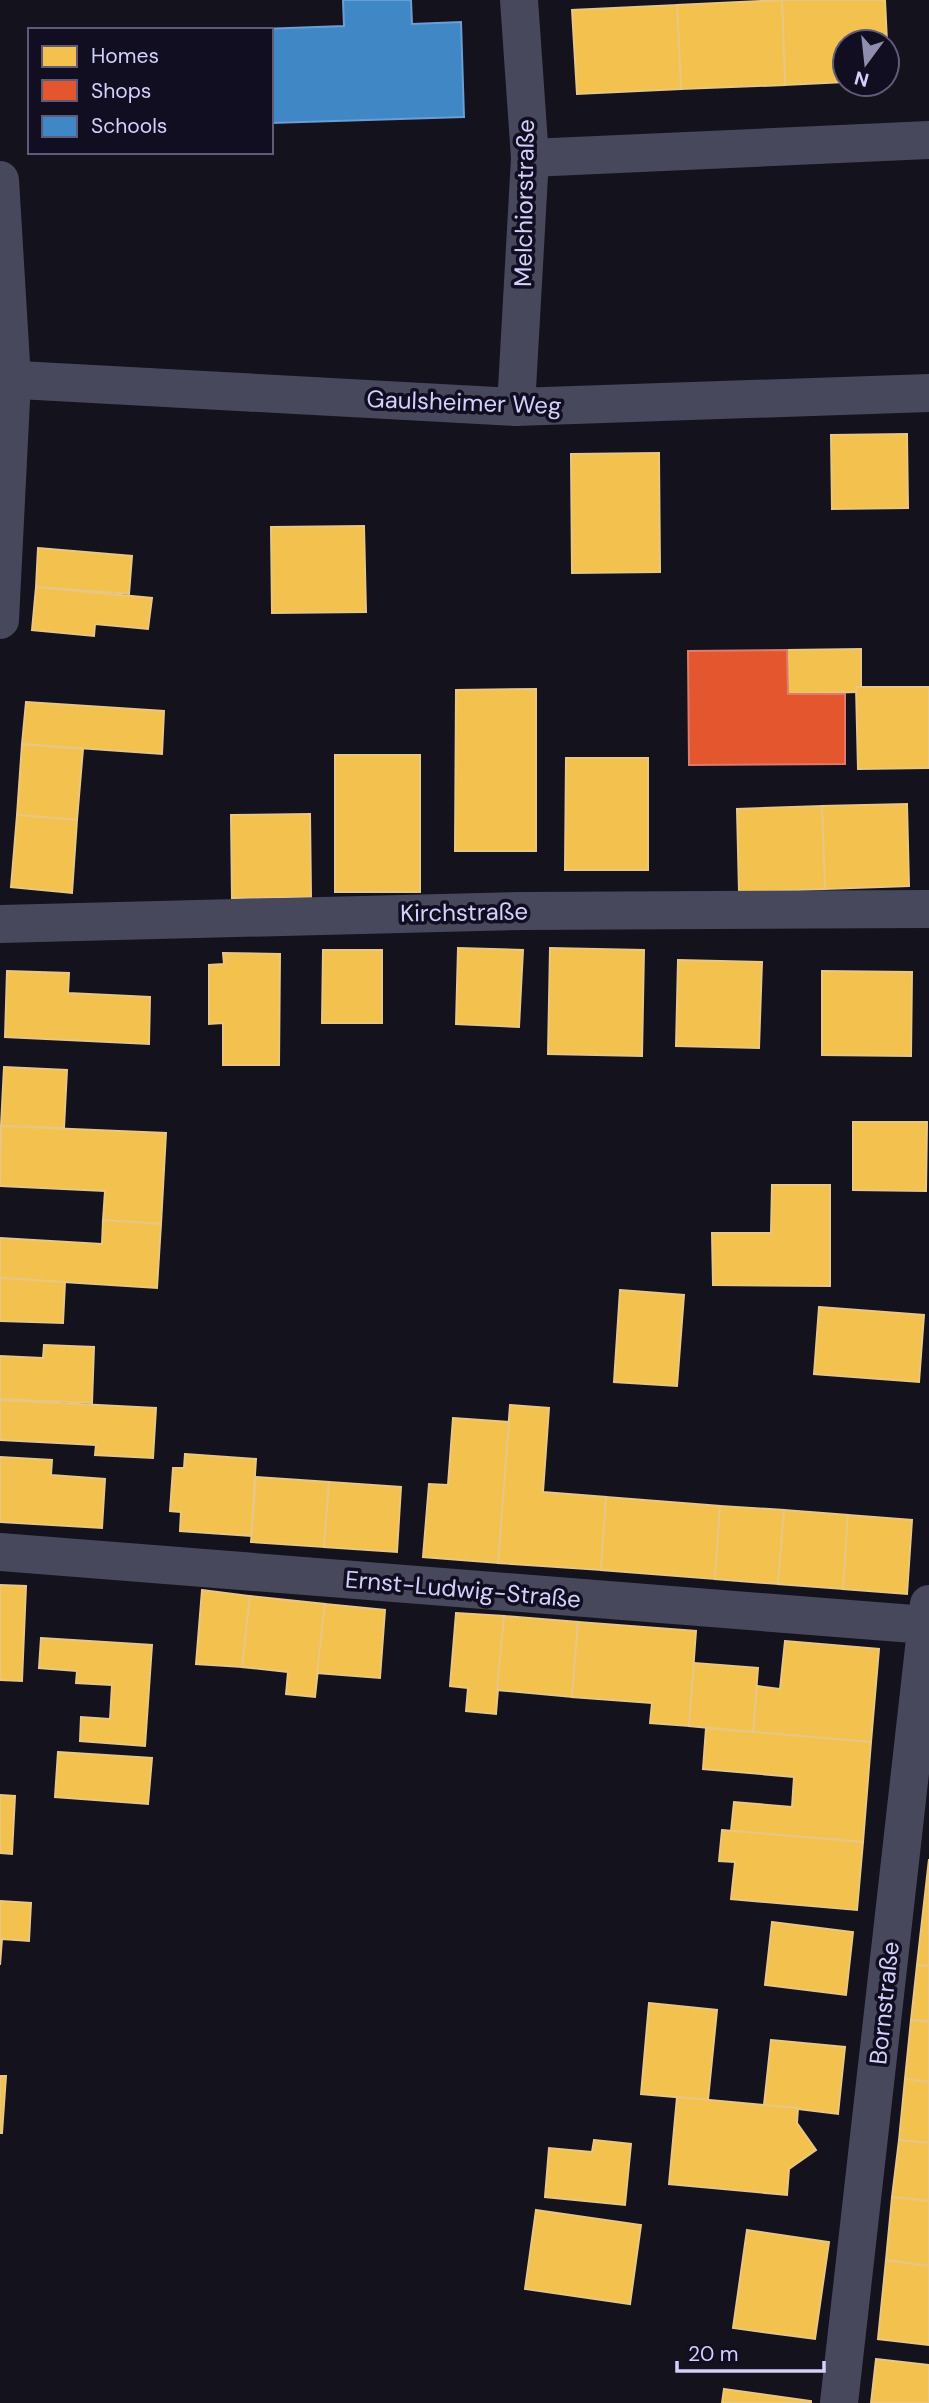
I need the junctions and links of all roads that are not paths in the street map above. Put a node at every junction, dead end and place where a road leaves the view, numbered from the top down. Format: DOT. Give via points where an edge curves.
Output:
graph roads {
  1 [pos="519,0"];
  2 [pos="929,140"];
  3 [pos="530,158"];
  4 [pos="0,180"];
  5 [pos="6,379"];
  6 [pos="929,393"];
  7 [pos="516,407"];
  8 [pos="0,620"];
  9 [pos="929,909"];
  10 [pos="0,924"];
  11 [pos="0,1552"];
  12 [pos="928,1615"];
  13 [pos="839,2403"];
  1 -- 3 [label="street, Melchiorstraße"];
  2 -- 3 [label="street"];
  3 -- 7 [label="street, Melchiorstraße"];
  4 -- 5 [label="street"];
  5 -- 7 [label="street, Gaulsheimer Weg"];
  5 -- 8 [label="street"];
  6 -- 7 [label="street, Gaulsheimer Weg"];
  9 -- 10 [label="street, Kirchstraße" via="521,911"];
  11 -- 12 [label="street, Ernst-Ludwig-Straße"];
  12 -- 13 [label="street, Bornstraße"];
}
